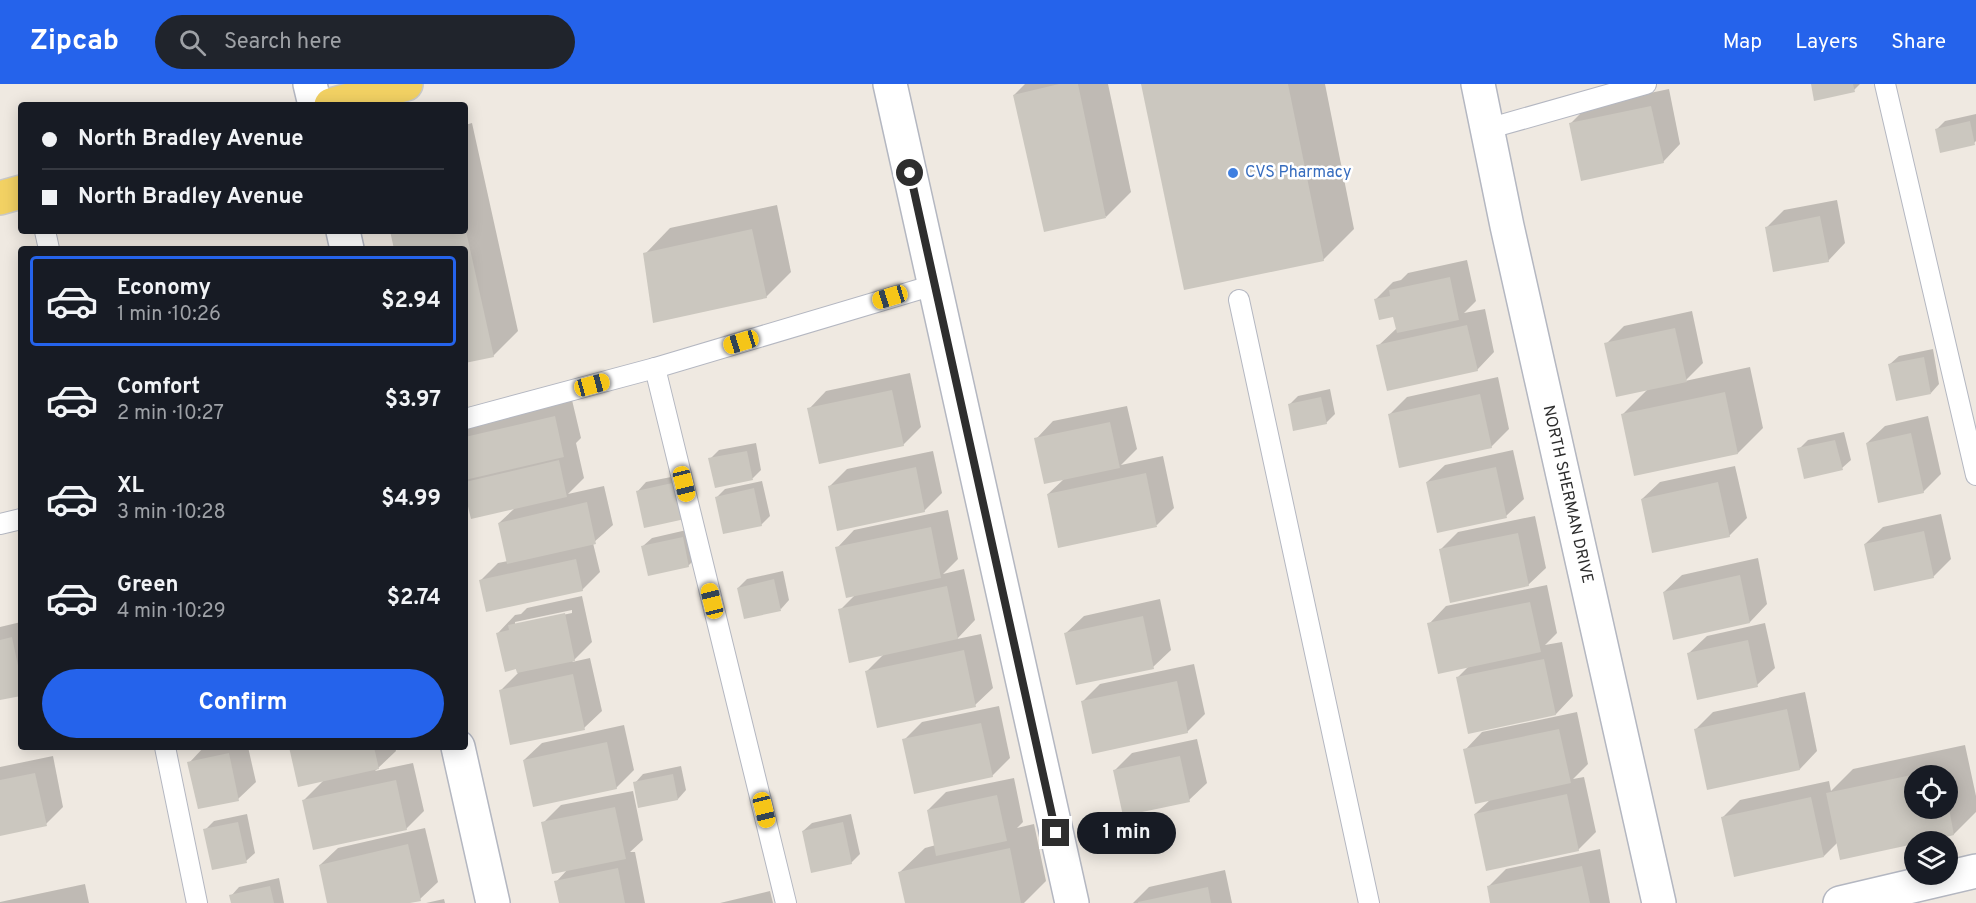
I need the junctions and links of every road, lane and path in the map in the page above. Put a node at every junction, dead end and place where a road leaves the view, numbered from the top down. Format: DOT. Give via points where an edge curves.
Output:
graph roads {
  1 [pos="310,84"];
  2 [pos="406,84"];
  3 [pos="890,84"];
  4 [pos="1478,84"];
  5 [pos="1646,84"];
  6 [pos="1885,84"];
  7 [pos="314,102"];
  8 [pos="342,102"];
  9 [pos="1487,129"];
  10 [pos="18,193"];
  11 [pos="0,198"];
  12 [pos="934,285"];
  13 [pos="1239,300"];
  14 [pos="656,368"];
  15 [pos="468,418"];
  16 [pos="1976,475"];
  17 [pos="18,520"];
  18 [pos="0,524"];
  19 [pos="166,750"];
  20 [pos="459,750"];
  21 [pos="1976,870"];
  22 [pos="197,903"];
  23 [pos="493,903"];
  24 [pos="786,903"];
  25 [pos="1072,903"];
  26 [pos="1369,903"];
  27 [pos="1659,903"];
  28 [pos="1840,903"];
  1 -- 7 [label="street"];
  2 -- 8 [label="main road"];
  3 -- 12 [label="street"];
  4 -- 9 [label="street, NORTH SHERMAN DRIVE"];
  5 -- 9 [label="lane"];
  6 -- 16 [label="lane"];
  9 -- 27 [label="street, NORTH SHERMAN DRIVE"];
  10 -- 11 [label="main road"];
  12 -- 14 [label="lane"];
  12 -- 25 [label="street"];
  13 -- 26 [label="lane"];
  14 -- 15 [label="lane"];
  14 -- 24 [label="lane"];
  17 -- 18 [label="lane"];
  19 -- 22 [label="lane"];
  20 -- 23 [label="street"];
  21 -- 28 [label="street"];
}
